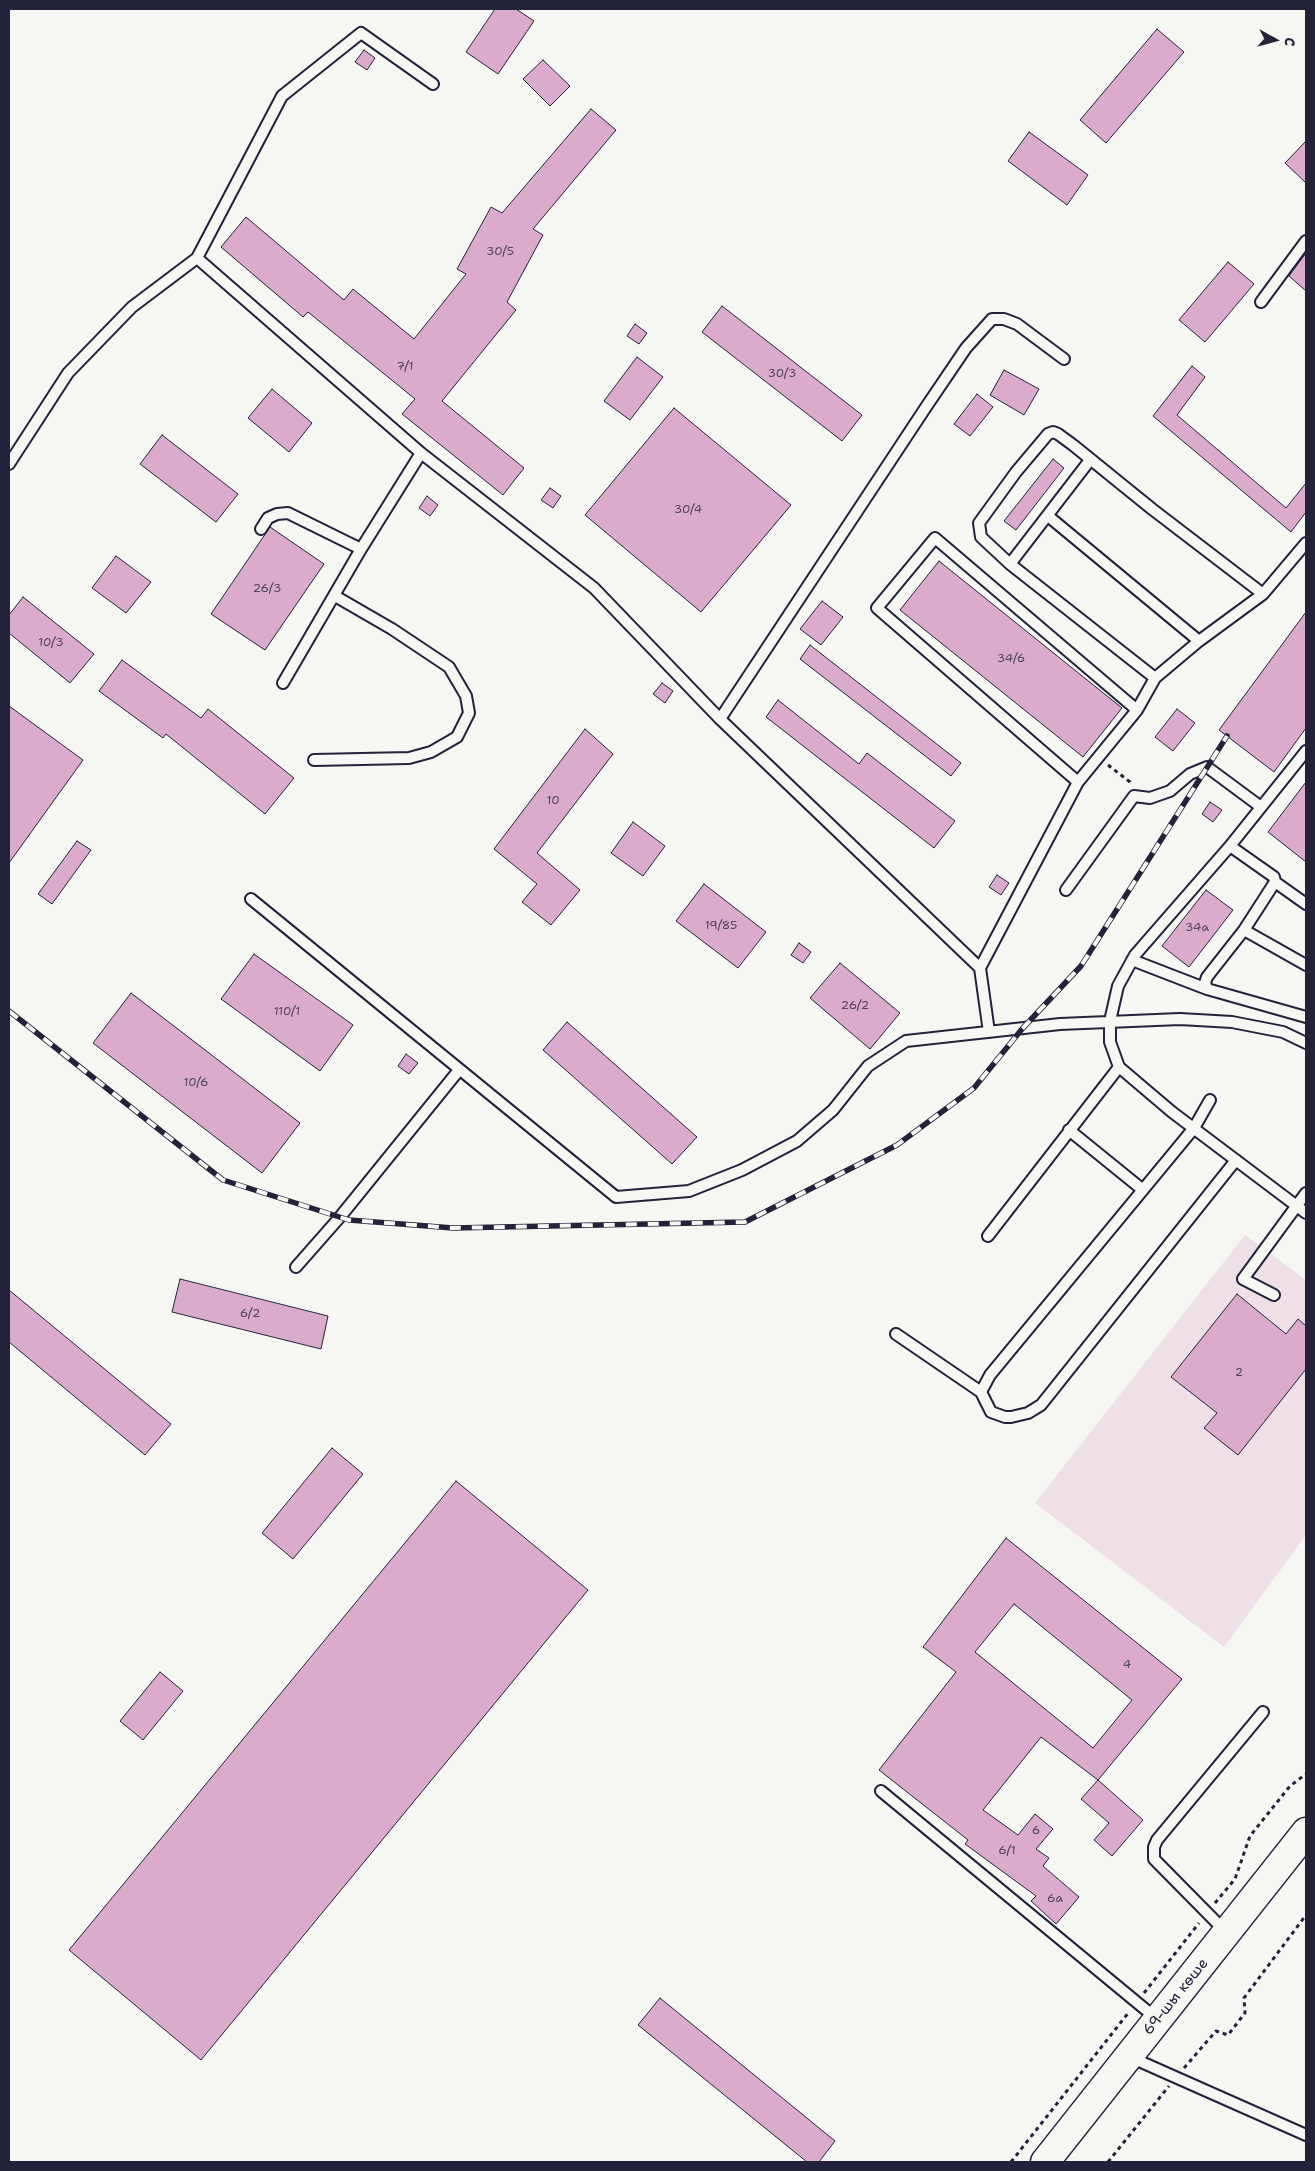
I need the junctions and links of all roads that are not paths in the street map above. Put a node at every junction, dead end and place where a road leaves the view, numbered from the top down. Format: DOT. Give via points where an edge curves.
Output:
graph roads {
  1 [pos="432,84"];
  2 [pos="1306,241"];
  3 [pos="197,258"];
  4 [pos="1261,302"];
  5 [pos="1064,359"];
  6 [pos="421,453"];
  7 [pos="1090,460"];
  8 [pos="9,464"];
  9 [pos="1048,516"];
  10 [pos="261,529"];
  11 [pos="1306,543"];
  12 [pos="361,549"];
  13 [pos="1010,564"];
  14 [pos="1263,594"];
  15 [pos="334,596"];
  16 [pos="1199,642"];
  17 [pos="1155,678"];
  18 [pos="283,683"];
  19 [pos="1137,710"];
  20 [pos="720,719"];
  21 [pos="1306,751"];
  22 [pos="314,760"];
  23 [pos="1078,782"];
  24 [pos="1261,807"];
  25 [pos="1230,846"];
  26 [pos="1275,882"];
  27 [pos="1066,890"];
  28 [pos="251,899"];
  29 [pos="1306,904"];
  30 [pos="1244,930"];
  31 [pos="1132,960"];
  32 [pos="1306,965"];
  33 [pos="980,968"];
  34 [pos="1208,989"];
  35 [pos="1306,1017"];
  36 [pos="1110,1021"];
  37 [pos="989,1032"];
  38 [pos="1306,1043"];
  39 [pos="1119,1067"];
  40 [pos="459,1070"];
  41 [pos="1210,1100"];
  42 [pos="1194,1128"];
  43 [pos="1069,1130"];
  44 [pos="1236,1160"];
  45 [pos="1143,1190"];
  46 [pos="1306,1193"];
  47 [pos="1296,1206"];
  48 [pos="1306,1213"];
  49 [pos="988,1236"];
  50 [pos="296,1267"];
  51 [pos="1274,1295"];
  52 [pos="896,1334"];
  53 [pos="981,1392"];
  54 [pos="1263,1712"];
  55 [pos="881,1791"];
  56 [pos="1305,1839"];
  57 [pos="1228,1933"];
  58 [pos="1158,2020"];
  59 [pos="1129,2056"];
  60 [pos="1306,2135"];
  61 [pos="1046,2162"];
  1 -- 3 [label="lane" via="361,33 282,96"];
  2 -- 4 [label="lane"];
  3 -- 6 [label="lane"];
  3 -- 8 [label="lane" via="132,308 68,373"];
  5 -- 20 [label="lane" via="1017,324 992,319 966,348"];
  6 -- 12 [label="lane"];
  6 -- 20 [label="lane" via="594,588"];
  7 -- 9 [label="lane"];
  7 -- 13 [label="lane" via="1054,432 1038,443 979,523 981,537"];
  7 -- 14 [label="lane"];
  9 -- 13 [label="lane"];
  9 -- 16 [label="lane"];
  10 -- 12 [label="lane" via="268,518 288,513"];
  11 -- 14 [label="lane"];
  12 -- 15 [label="lane"];
  13 -- 17 [label="lane"];
  14 -- 16 [label="lane"];
  15 -- 18 [label="lane"];
  15 -- 22 [label="lane" via="392,629 450,668 466,696 469,714 457,737 431,752 409,758"];
  16 -- 17 [label="lane"];
  17 -- 19 [label="lane"];
  19 -- 23 [label="lane"];
  19 -- 23 [label="lane" via="935,538 884,598 878,608"];
  20 -- 33 [label="lane"];
  21 -- 24 [label="lane"];
  23 -- 33 [label="lane"];
  24 -- 25 [label="lane"];
  24 -- 27 [label="lane" via="1207,767 1190,774 1170,791 1150,798 1134,796"];
  25 -- 26 [label="lane" via="1274,877"];
  25 -- 31 [label="lane"];
  26 -- 29 [label="lane"];
  26 -- 30 [label="lane"];
  28 -- 40 [label="lane"];
  30 -- 32 [label="lane"];
  30 -- 34 [label="lane" via="1207,977"];
  31 -- 34 [label="lane"];
  31 -- 36 [label="lane" via="1118,986"];
  33 -- 37 [label="lane"];
  34 -- 35 [label="lane"];
  36 -- 37 [label="lane"];
  36 -- 38 [label="lane" via="1180,1019 1232,1022 1283,1032"];
  36 -- 39 [label="lane" via="1110,1042"];
  37 -- 40 [label="lane" via="906,1041 868,1066 833,1110 797,1141 742,1170 689,1191 649,1196 616,1197"];
  39 -- 42 [label="lane"];
  39 -- 43 [label="lane"];
  40 -- 50 [label="lane"];
  41 -- 42 [label="lane"];
  42 -- 44 [label="lane"];
  42 -- 45 [label="lane"];
  43 -- 45 [label="lane"];
  43 -- 49 [label="lane"];
  44 -- 47 [label="lane"];
  44 -- 53 [label="lane" via="1041,1405 1028,1413 1005,1417 991,1412"];
  45 -- 53 [label="lane" via="990,1375"];
  46 -- 47 [label="lane"];
  47 -- 48 [label="lane"];
  47 -- 51 [label="lane" via="1243,1278"];
  52 -- 53 [label="lane"];
  54 -- 57 [label="lane" via="1154,1847 1154,1859"];
  55 -- 58 [label="lane"];
  56 -- 57 [label="main road, 69-шы көше"];
  57 -- 58 [label="main road, 69-шы көше"];
  58 -- 59 [label="main road, 69-шы көше"];
  59 -- 60 [label="lane"];
  59 -- 61 [label="main road, 69-шы көше"];
}
